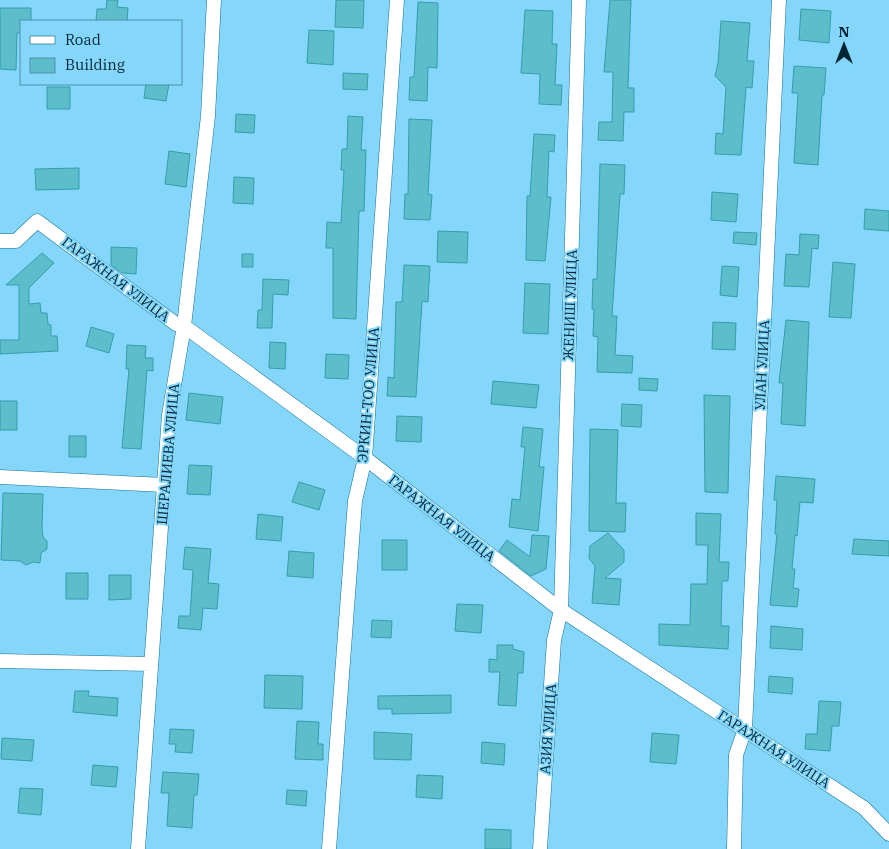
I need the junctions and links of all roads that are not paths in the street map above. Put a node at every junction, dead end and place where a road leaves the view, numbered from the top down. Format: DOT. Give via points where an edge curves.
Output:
graph roads {
  1 [pos="214,0"];
  2 [pos="397,0"];
  3 [pos="579,0"];
  4 [pos="779,0"];
  5 [pos="0,242"];
  6 [pos="184,326"];
  7 [pos="365,458"];
  8 [pos="0,477"];
  9 [pos="164,485"];
  10 [pos="561,610"];
  11 [pos="0,661"];
  12 [pos="151,664"];
  13 [pos="744,729"];
  14 [pos="889,834"];
  15 [pos="138,849"];
  16 [pos="329,849"];
  17 [pos="540,849"];
  18 [pos="734,849"];
  1 -- 6 [label="street, ШЕРАЛИЕВА УЛИЦА" via="208,116"];
  2 -- 7 [label="street, ЭРКИН-ТОО УЛИЦА"];
  3 -- 10 [label="street, ЖЕНИШ УЛИЦА"];
  4 -- 13 [label="street, УЛАН УЛИЦА"];
  5 -- 6 [label="street, ГАРАЖНАЯ УЛИЦА" via="16,241 37,221 176,324"];
  6 -- 7 [label="street, ГАРАЖНАЯ УЛИЦА"];
  6 -- 9 [label="street, ШЕРАЛИЕВА УЛИЦА" via="169,415"];
  7 -- 10 [label="street, ГАРАЖНАЯ УЛИЦА"];
  7 -- 16 [label="street, ЭРКИН-ТОО УЛИЦА" via="355,501"];
  8 -- 9 [label="street"];
  9 -- 12 [label="street, ШЕРАЛИЕВА УЛИЦА"];
  10 -- 13 [label="street, ГАРАЖНАЯ УЛИЦА"];
  10 -- 17 [label="street, АЗИЯ УЛИЦА" via="554,640"];
  11 -- 12 [label="street"];
  12 -- 15 [label="street, ШЕРАЛИЕВА УЛИЦА"];
  13 -- 14 [label="street, ГАРАЖНАЯ УЛИЦА" via="864,808"];
  13 -- 18 [label="street, УЛАН УЛИЦА" via="736,754"];
}
